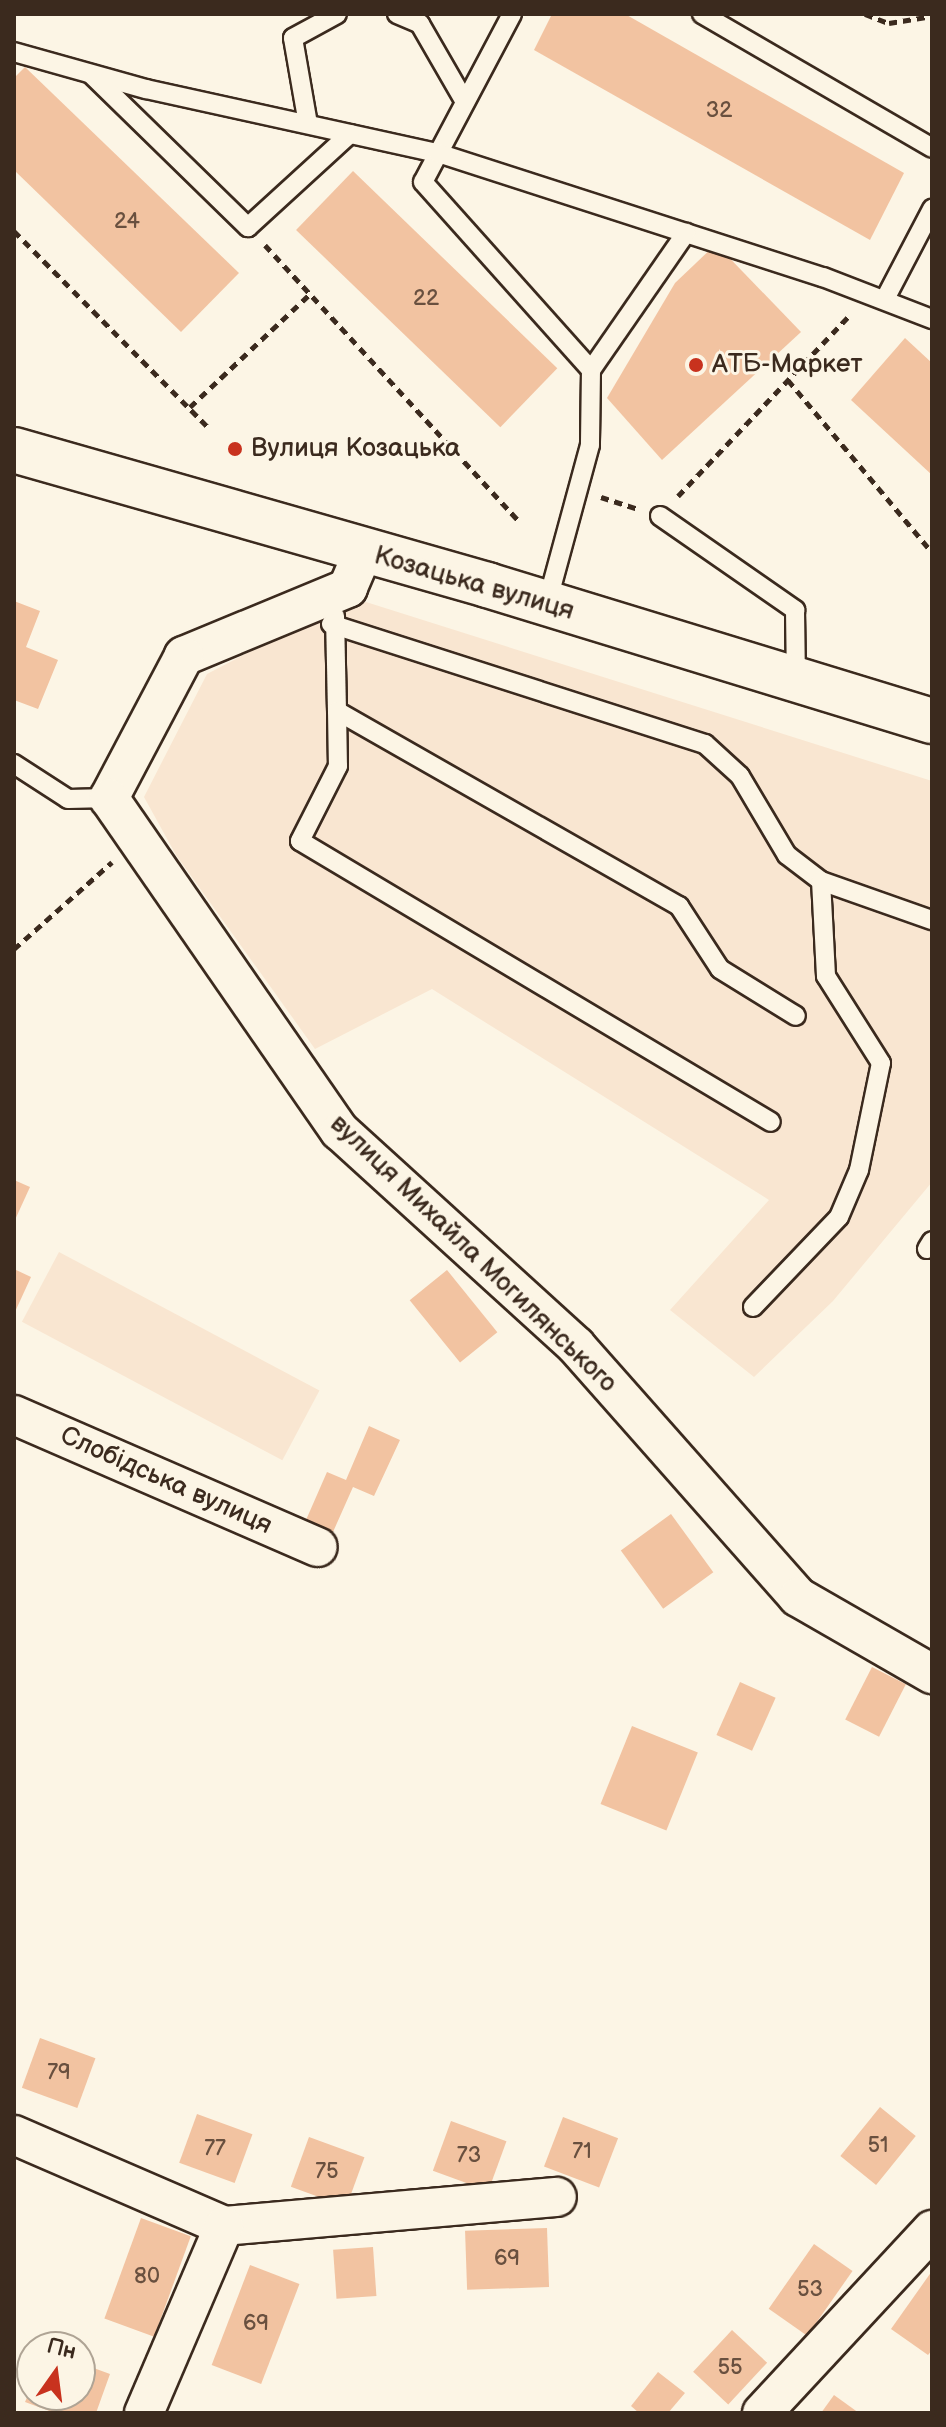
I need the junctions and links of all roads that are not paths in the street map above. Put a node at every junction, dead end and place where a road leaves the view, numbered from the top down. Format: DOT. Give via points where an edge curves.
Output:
graph roads {
  1 [pos="337,14"];
  2 [pos="397,14"];
  3 [pos="512,14"];
  4 [pos="702,14"];
  5 [pos="14,52"];
  6 [pos="90,73"];
  7 [pos="465,102"];
  8 [pos="308,124"];
  9 [pos="350,134"];
  10 [pos="932,148"];
  11 [pos="438,153"];
  12 [pos="932,209"];
  13 [pos="686,233"];
  14 [pos="877,296"];
  15 [pos="932,319"];
  16 [pos="591,370"];
  17 [pos="14,450"];
  18 [pos="660,516"];
  19 [pos="356,570"];
  20 [pos="547,603"];
  21 [pos="331,624"];
  22 [pos="796,678"];
  23 [pos="337,711"];
  24 [pos="932,721"];
  25 [pos="14,764"];
  26 [pos="109,798"];
  27 [pos="821,881"];
  28 [pos="932,920"];
  29 [pos="796,1016"];
  30 [pos="771,1122"];
  31 [pos="753,1307"];
  32 [pos="14,1415"];
  33 [pos="317,1547"];
  34 [pos="932,1674"];
  35 [pos="14,2135"];
  36 [pos="557,2197"];
  37 [pos="224,2226"];
  38 [pos="932,2230"];
  39 [pos="144,2413"];
  40 [pos="762,2413"];
  1 -- 8 [label="lane" via="293,38"];
  2 -- 7 [label="lane" via="420,24"];
  3 -- 7 [label="lane"];
  4 -- 10 [label="lane"];
  5 -- 6 [label="lane"];
  6 -- 8 [label="lane"];
  6 -- 9 [label="lane" via="248,227"];
  7 -- 11 [label="lane"];
  8 -- 9 [label="lane"];
  9 -- 11 [label="lane"];
  11 -- 13 [label="lane"];
  11 -- 16 [label="lane" via="423,182"];
  12 -- 14 [label="lane"];
  13 -- 14 [label="lane"];
  13 -- 16 [label="lane"];
  14 -- 15 [label="lane"];
  16 -- 20 [label="lane" via="590,445"];
  17 -- 19 [label="main road, Козацька вулиця"];
  18 -- 22 [label="lane" via="795,610"];
  19 -- 20 [label="main road, Козацька вулиця"];
  19 -- 21 [label="lane"];
  19 -- 26 [label="street" via="184,656"];
  20 -- 22 [label="main road, Козацька вулиця"];
  21 -- 23 [label="lane"];
  21 -- 27 [label="lane" via="705,744 740,776 787,855"];
  22 -- 24 [label="main road, Козацька вулиця"];
  23 -- 29 [label="lane" via="679,906 720,969"];
  23 -- 30 [label="lane" via="338,766 300,841"];
  25 -- 26 [label="lane" via="68,799"];
  26 -- 34 [label="street, вулиця Михайла Могилянського" via="340,1131 576,1346 798,1597"];
  27 -- 28 [label="lane"];
  27 -- 31 [label="lane" via="826,976 881,1063 859,1170 839,1217"];
  32 -- 33 [label="street, Слобідська вулиця"];
  35 -- 37 [label="street"];
  36 -- 37 [label="street"];
  37 -- 39 [label="street"];
  38 -- 40 [label="street"];
}
